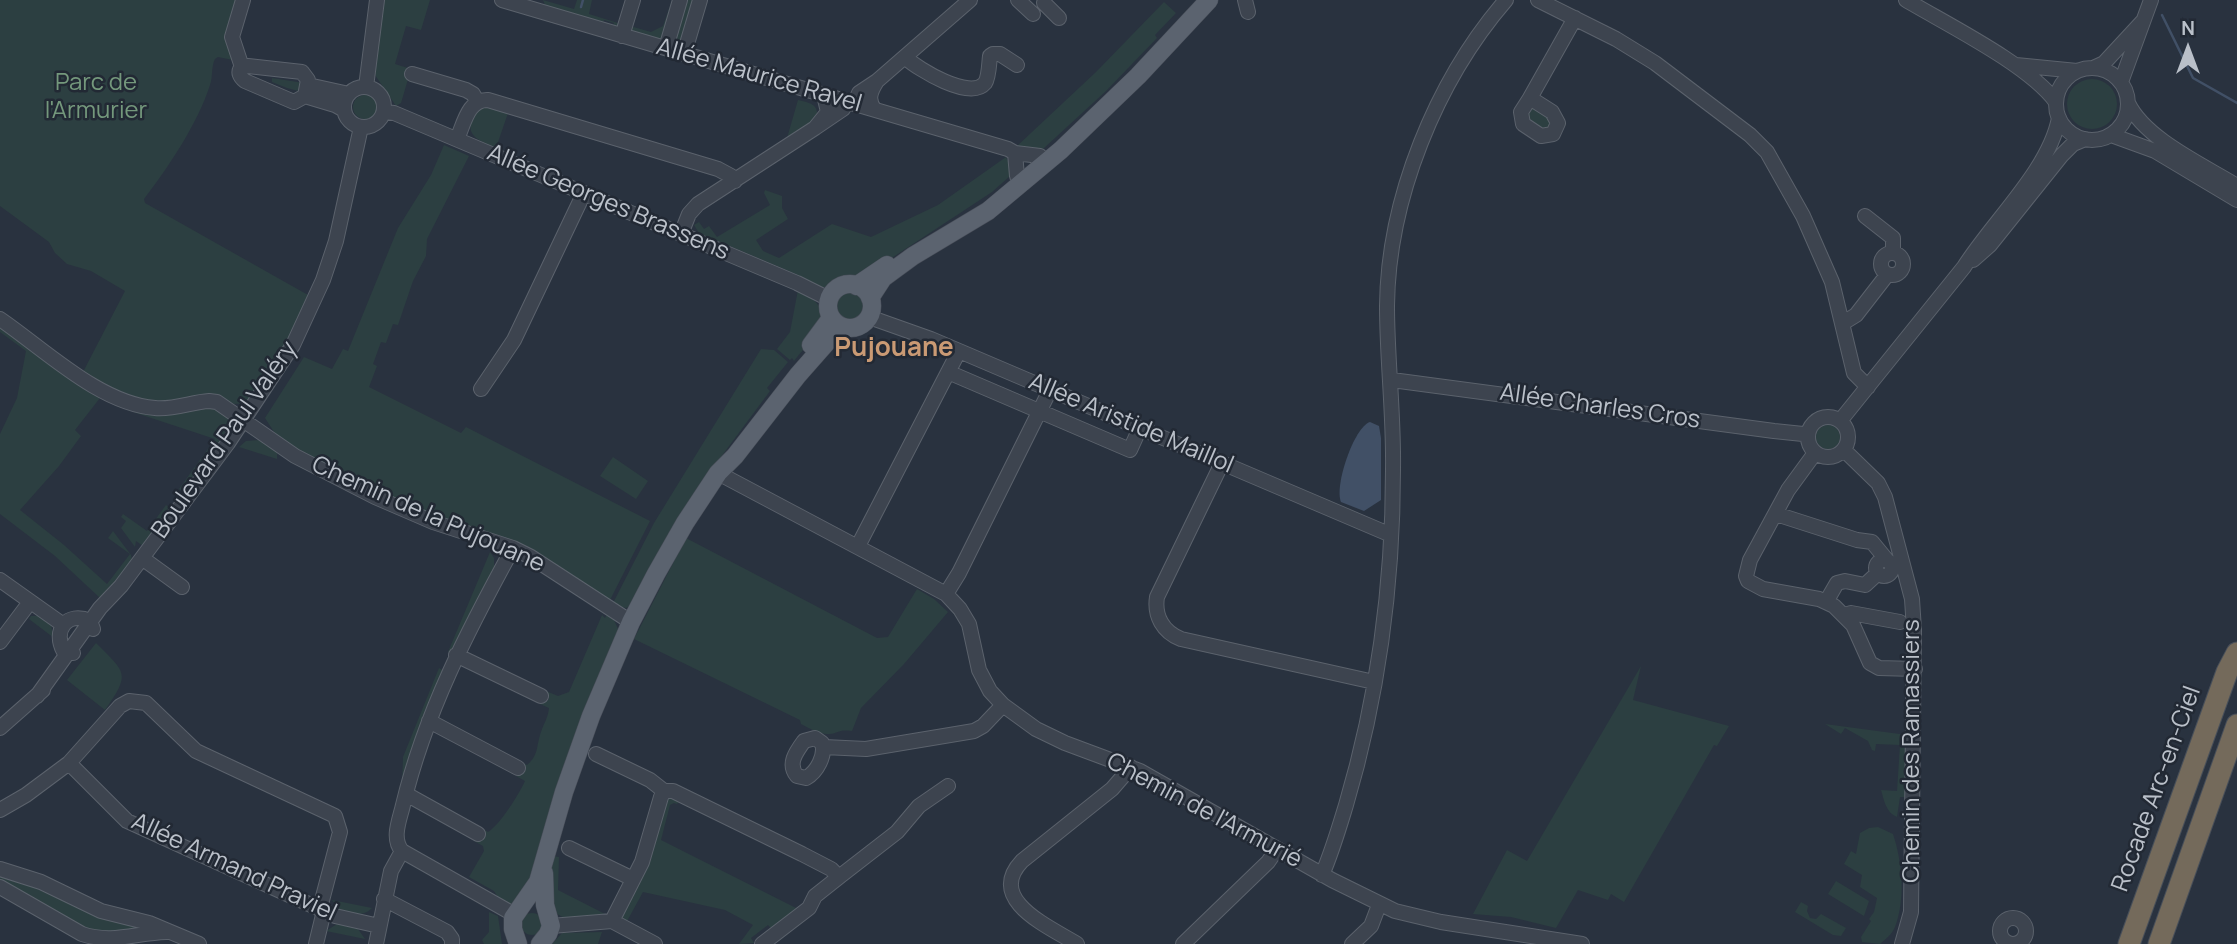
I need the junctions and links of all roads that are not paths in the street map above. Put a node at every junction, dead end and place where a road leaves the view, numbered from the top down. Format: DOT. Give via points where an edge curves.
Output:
graph roads {
  1 [pos="243,0"];
  2 [pos="377,0"];
  3 [pos="502,0"];
  4 [pos="633,0"];
  5 [pos="680,0"];
  6 [pos="699,0"];
  7 [pos="970,0"];
  8 [pos="1018,0"];
  9 [pos="1196,0"];
  10 [pos="1209,0"];
  11 [pos="1506,0"];
  12 [pos="1538,0"];
  13 [pos="1906,0"];
  14 [pos="2151,0"];
  15 [pos="536,5"];
  16 [pos="1059,18"];
  17 [pos="1575,18"];
  18 [pos="2143,21"];
  19 [pos="622,36"];
  20 [pos="666,48"];
  21 [pos="684,54"];
  22 [pos="905,58"];
  23 [pos="2013,64"];
  24 [pos="1017,65"];
  25 [pos="242,67"];
  26 [pos="2093,68"];
  27 [pos="2077,71"];
  28 [pos="412,74"];
  29 [pos="877,81"];
  30 [pos="2121,82"];
  31 [pos="366,87"];
  32 [pos="306,91"];
  33 [pos="349,94"];
  34 [pos="824,95"];
  35 [pos="1530,98"];
  36 [pos="477,101"];
  37 [pos="2056,102"];
  38 [pos="850,103"];
  39 [pos="2128,103"];
  40 [pos="344,110"];
  41 [pos="875,110"];
  42 [pos="384,111"];
  43 [pos="2059,118"];
  44 [pos="360,127"];
  45 [pos="815,128"];
  46 [pos="2111,135"];
  47 [pos="457,139"];
  48 [pos="2085,139"];
  49 [pos="1015,153"];
  50 [pos="1040,156"];
  51 [pos="1017,176"];
  52 [pos="735,181"];
  53 [pos="2237,186"];
  54 [pos="584,193"];
  55 [pos="2237,200"];
  56 [pos="1865,216"];
  57 [pos="681,234"];
  58 [pos="1964,267"];
  59 [pos="856,286"];
  60 [pos="870,298"];
  61 [pos="835,315"];
  62 [pos="869,317"];
  63 [pos="0,319"];
  64 [pos="1843,323"];
  65 [pos="959,351"];
  66 [pos="948,372"];
  67 [pos="1391,380"];
  68 [pos="1868,387"];
  69 [pos="481,389"];
  70 [pos="1050,390"];
  71 [pos="1040,411"];
  72 [pos="244,420"];
  73 [pos="1840,421"];
  74 [pos="1140,428"];
  75 [pos="1808,433"];
  76 [pos="1844,450"];
  77 [pos="1815,453"];
  78 [pos="1222,463"];
  79 [pos="722,468"];
  80 [pos="1776,514"];
  81 [pos="1391,534"];
  82 [pos="858,547"];
  83 [pos="513,548"];
  84 [pos="142,558"];
  85 [pos="0,580"];
  86 [pos="182,587"];
  87 [pos="946,594"];
  88 [pos="30,602"];
  89 [pos="1826,602"];
  90 [pos="1845,615"];
  91 [pos="631,622"];
  92 [pos="1900,622"];
  93 [pos="62,624"];
  94 [pos="92,626"];
  95 [pos="2237,634"];
  96 [pos="0,642"];
  97 [pos="72,652"];
  98 [pos="456,655"];
  99 [pos="2232,663"];
  100 [pos="1915,669"];
  101 [pos="1374,682"];
  102 [pos="541,696"];
  103 [pos="1003,705"];
  104 [pos="429,721"];
  105 [pos="2237,725"];
  106 [pos="0,728"];
  107 [pos="824,747"];
  108 [pos="596,754"];
  109 [pos="69,763"];
  110 [pos="1131,767"];
  111 [pos="518,768"];
  112 [pos="948,786"];
  113 [pos="664,791"];
  114 [pos="406,794"];
  115 [pos="0,810"];
  116 [pos="478,834"];
  117 [pos="569,848"];
  118 [pos="1277,849"];
  119 [pos="402,851"];
  120 [pos="545,862"];
  121 [pos="0,869"];
  122 [pos="1322,875"];
  123 [pos="839,877"];
  124 [pos="633,880"];
  125 [pos="0,887"];
  126 [pos="384,899"];
  127 [pos="1380,905"];
  128 [pos="322,910"];
  129 [pos="518,912"];
  130 [pos="612,921"];
  131 [pos="379,926"];
  132 [pos="545,931"];
  133 [pos="169,933"];
  134 [pos="517,940"];
  135 [pos="199,944"];
  136 [pos="316,944"];
  137 [pos="376,944"];
  138 [pos="453,944"];
  139 [pos="655,944"];
  140 [pos="762,944"];
  141 [pos="1077,944"];
  142 [pos="1183,944"];
  143 [pos="1352,944"];
  144 [pos="1581,944"];
  145 [pos="1902,944"];
  146 [pos="2129,944"];
  147 [pos="2159,944"];
  1 -- 25 [label="street" via="232,37"];
  2 -- 31 [label="street"];
  3 -- 15 [label="street, Allée Maurice Ravel"];
  4 -- 19 [label="street"];
  5 -- 20 [label="street"];
  6 -- 21 [label="street"];
  7 -- 22 [label="street"];
  8 -- 16 [label="street"];
  9 -- 50 [label="main road" via="1131,71"];
  10 -- 60 [label="main road" via="1061,150 988,211 883,278"];
  11 -- 67 [label="street" via="1448,86 1405,189 1388,277"];
  12 -- 17 [label="street"];
  13 -- 23 [label="street"];
  14 -- 18 [label="street"];
  15 -- 19 [label="street, Allée Maurice Ravel"];
  17 -- 35 [label="street"];
  17 -- 64 [label="street" via="1655,63 1767,152 1803,216 1832,282"];
  18 -- 26 [label="street" via="2104,63"];
  18 -- 30 [label="street"];
  19 -- 20 [label="street, Allée Maurice Ravel"];
  20 -- 21 [label="street, Allée Maurice Ravel"];
  21 -- 34 [label="street, Allée Maurice Ravel"];
  22 -- 24 [label="street" via="938,80 971,88 986,80 993,54"];
  22 -- 29 [label="street"];
  23 -- 27 [label="street"];
  23 -- 37 [label="street"];
  25 -- 32 [label="street" via="302,72 307,77"];
  25 -- 32 [label="street" via="239,73 244,81 293,102"];
  26 -- 27 [label="street"];
  26 -- 30 [label="street" via="2109,72"];
  27 -- 37 [label="street" via="2060,87"];
  28 -- 36 [label="street" via="466,90"];
  29 -- 38 [label="street"];
  29 -- 41 [label="street" via="869,100"];
  30 -- 39 [label="street"];
  31 -- 33 [label="street"];
  31 -- 42 [label="street" via="381,95"];
  32 -- 33 [label="street"];
  32 -- 40 [label="street"];
  33 -- 40 [label="street"];
  34 -- 38 [label="street, Allée Maurice Ravel"];
  34 -- 45 [label="street" via="828,113"];
  36 -- 47 [label="street"];
  36 -- 52 [label="street" via="491,101 718,169"];
  37 -- 43 [label="street"];
  38 -- 41 [label="street, Allée Maurice Ravel"];
  38 -- 45 [label="street"];
  39 -- 46 [label="street" via="2124,121"];
  39 -- 53 [label="street" via="2134,116 2157,136"];
  40 -- 44 [label="street"];
  41 -- 49 [label="street, Allée Maurice Ravel"];
  42 -- 44 [label="street" via="375,124"];
  42 -- 47 [label="street, Allée Georges Brassens"];
  43 -- 48 [label="street" via="2070,132"];
  43 -- 58 [label="street" via="2037,168"];
  44 -- 72 [label="street, Boulevard Paul Valéry" via="342,219 323,280 297,337"];
  45 -- 52 [label="street"];
  46 -- 48 [label="street"];
  46 -- 55 [label="street" via="2155,151"];
  47 -- 54 [label="street, Allée Georges Brassens"];
  48 -- 58 [label="street" via="2062,155 1990,246"];
  49 -- 50 [label="street, Allée Maurice Ravel"];
  49 -- 51 [label="street"];
  50 -- 51 [label="main road"];
  51 -- 59 [label="main road"];
  52 -- 57 [label="street" via="692,209"];
  54 -- 57 [label="street, Allée Georges Brassens"];
  54 -- 69 [label="street" via="514,340"];
  56 -- 64 [label="street" via="1893,238 1893,253 1880,261 1887,275 1856,315"];
  57 -- 61 [label="street, Allée Georges Brassens" via="797,283"];
  58 -- 68 [label="street"];
  59 -- 60 [label="main road"];
  59 -- 61 [label="main road" via="837,289"];
  60 -- 62 [label="main road"];
  61 -- 62 [label="main road" via="858,327"];
  61 -- 79 [label="main road" via="783,375 728,452"];
  62 -- 65 [label="street, Allée Aristide Maillol"];
  63 -- 72 [label="street, Chemin de la Pujouane" via="103,391 155,408 209,401"];
  64 -- 68 [label="street" via="1854,373"];
  65 -- 66 [label="street"];
  65 -- 70 [label="street, Allée Aristide Maillol"];
  66 -- 71 [label="street"];
  66 -- 82 [label="street"];
  67 -- 75 [label="street, Allée Charles Cros"];
  67 -- 81 [label="street"];
  68 -- 73 [label="street"];
  70 -- 71 [label="street"];
  70 -- 74 [label="street, Allée Aristide Maillol"];
  71 -- 74 [label="street" via="1130,450"];
  71 -- 87 [label="street"];
  72 -- 83 [label="street, Chemin de la Pujouane" via="295,456 396,506"];
  72 -- 84 [label="street, Boulevard Paul Valéry"];
  73 -- 75 [label="street" via="1825,417"];
  73 -- 76 [label="street" via="1848,438"];
  74 -- 78 [label="street, Allée Aristide Maillol"];
  75 -- 77 [label="street"];
  76 -- 77 [label="street" via="1830,458"];
  76 -- 100 [label="street, Chemin des Ramassiers" via="1878,483 1885,497 1912,599"];
  77 -- 80 [label="street"];
  78 -- 81 [label="street, Allée Aristide Maillol"];
  78 -- 101 [label="street" via="1159,592 1156,607 1165,629 1181,639"];
  79 -- 82 [label="street, Chemin de l'Armurié"];
  79 -- 91 [label="main road" via="685,523"];
  80 -- 89 [label="street" via="1747,568 1748,582"];
  80 -- 89 [label="street" via="1872,542 1891,563 1892,572 1878,573 1865,585 1838,583"];
  81 -- 101 [label="street"];
  82 -- 87 [label="street, Chemin de l'Armurié"];
  83 -- 91 [label="street, Chemin de la Pujouane"];
  83 -- 98 [label="street"];
  84 -- 86 [label="street"];
  84 -- 94 [label="street, Boulevard Paul Valéry"];
  85 -- 88 [label="street"];
  87 -- 103 [label="street, Chemin de l'Armurié" via="966,618 982,679"];
  88 -- 93 [label="street"];
  88 -- 96 [label="street"];
  89 -- 90 [label="street"];
  90 -- 92 [label="street" via="1851,612"];
  90 -- 100 [label="street" via="1870,663"];
  91 -- 120 [label="main road" via="591,716"];
  93 -- 94 [label="street" via="77,618"];
  93 -- 97 [label="street" via="60,642"];
  94 -- 97 [label="street, Boulevard Paul Valéry"];
  95 -- 99 [label="highway, Rocade Arc-en-Ciel"];
  97 -- 106 [label="street, Boulevard Paul Valéry" via="37,696"];
  98 -- 102 [label="street"];
  98 -- 104 [label="street"];
  99 -- 146 [label="highway, Rocade Arc-en-Ciel"];
  100 -- 145 [label="street, Chemin des Ramassiers" via="1911,912"];
  101 -- 122 [label="street" via="1358,765"];
  103 -- 107 [label="street" via="974,731 866,749"];
  103 -- 110 [label="street, Chemin de l'Armurié" via="1052,737"];
  104 -- 111 [label="street"];
  104 -- 114 [label="street"];
  105 -- 147 [label="highway"];
  108 -- 113 [label="street"];
  109 -- 115 [label="street"];
  109 -- 128 [label="street, Allée Armand Praviel" via="127,821"];
  109 -- 128 [label="street" via="120,706 129,701 146,703 196,751 335,816 340,832"];
  110 -- 118 [label="street, Chemin de l'Armurié"];
  110 -- 141 [label="street" via="1112,789 1022,861 1014,873 1013,892 1019,906"];
  112 -- 123 [label="street"];
  113 -- 123 [label="street" via="682,793"];
  113 -- 124 [label="street"];
  114 -- 116 [label="street"];
  114 -- 119 [label="street" via="396,837"];
  117 -- 124 [label="street"];
  118 -- 122 [label="street, Chemin de l'Armurié"];
  118 -- 142 [label="street"];
  119 -- 126 [label="street"];
  119 -- 129 [label="street"];
  120 -- 129 [label="main road"];
  120 -- 132 [label="main road"];
  121 -- 133 [label="street" via="41,882 101,911"];
  122 -- 127 [label="street, Chemin de l'Armurié"];
  123 -- 140 [label="street" via="815,896 809,908"];
  124 -- 130 [label="street"];
  125 -- 133 [label="street" via="97,940"];
  126 -- 131 [label="street"];
  126 -- 138 [label="street" via="447,932"];
  127 -- 143 [label="street" via="1368,930"];
  127 -- 144 [label="street, Chemin de l'Armurié" via="1441,922"];
  128 -- 131 [label="street, Allée Armand Praviel"];
  128 -- 136 [label="street"];
  129 -- 132 [label="main road" via="535,905"];
  129 -- 134 [label="main road" via="512,925"];
  130 -- 132 [label="street"];
  130 -- 139 [label="street"];
  131 -- 137 [label="street"];
  132 -- 134 [label="main road" via="528,943"];
  133 -- 135 [label="street"];
}
